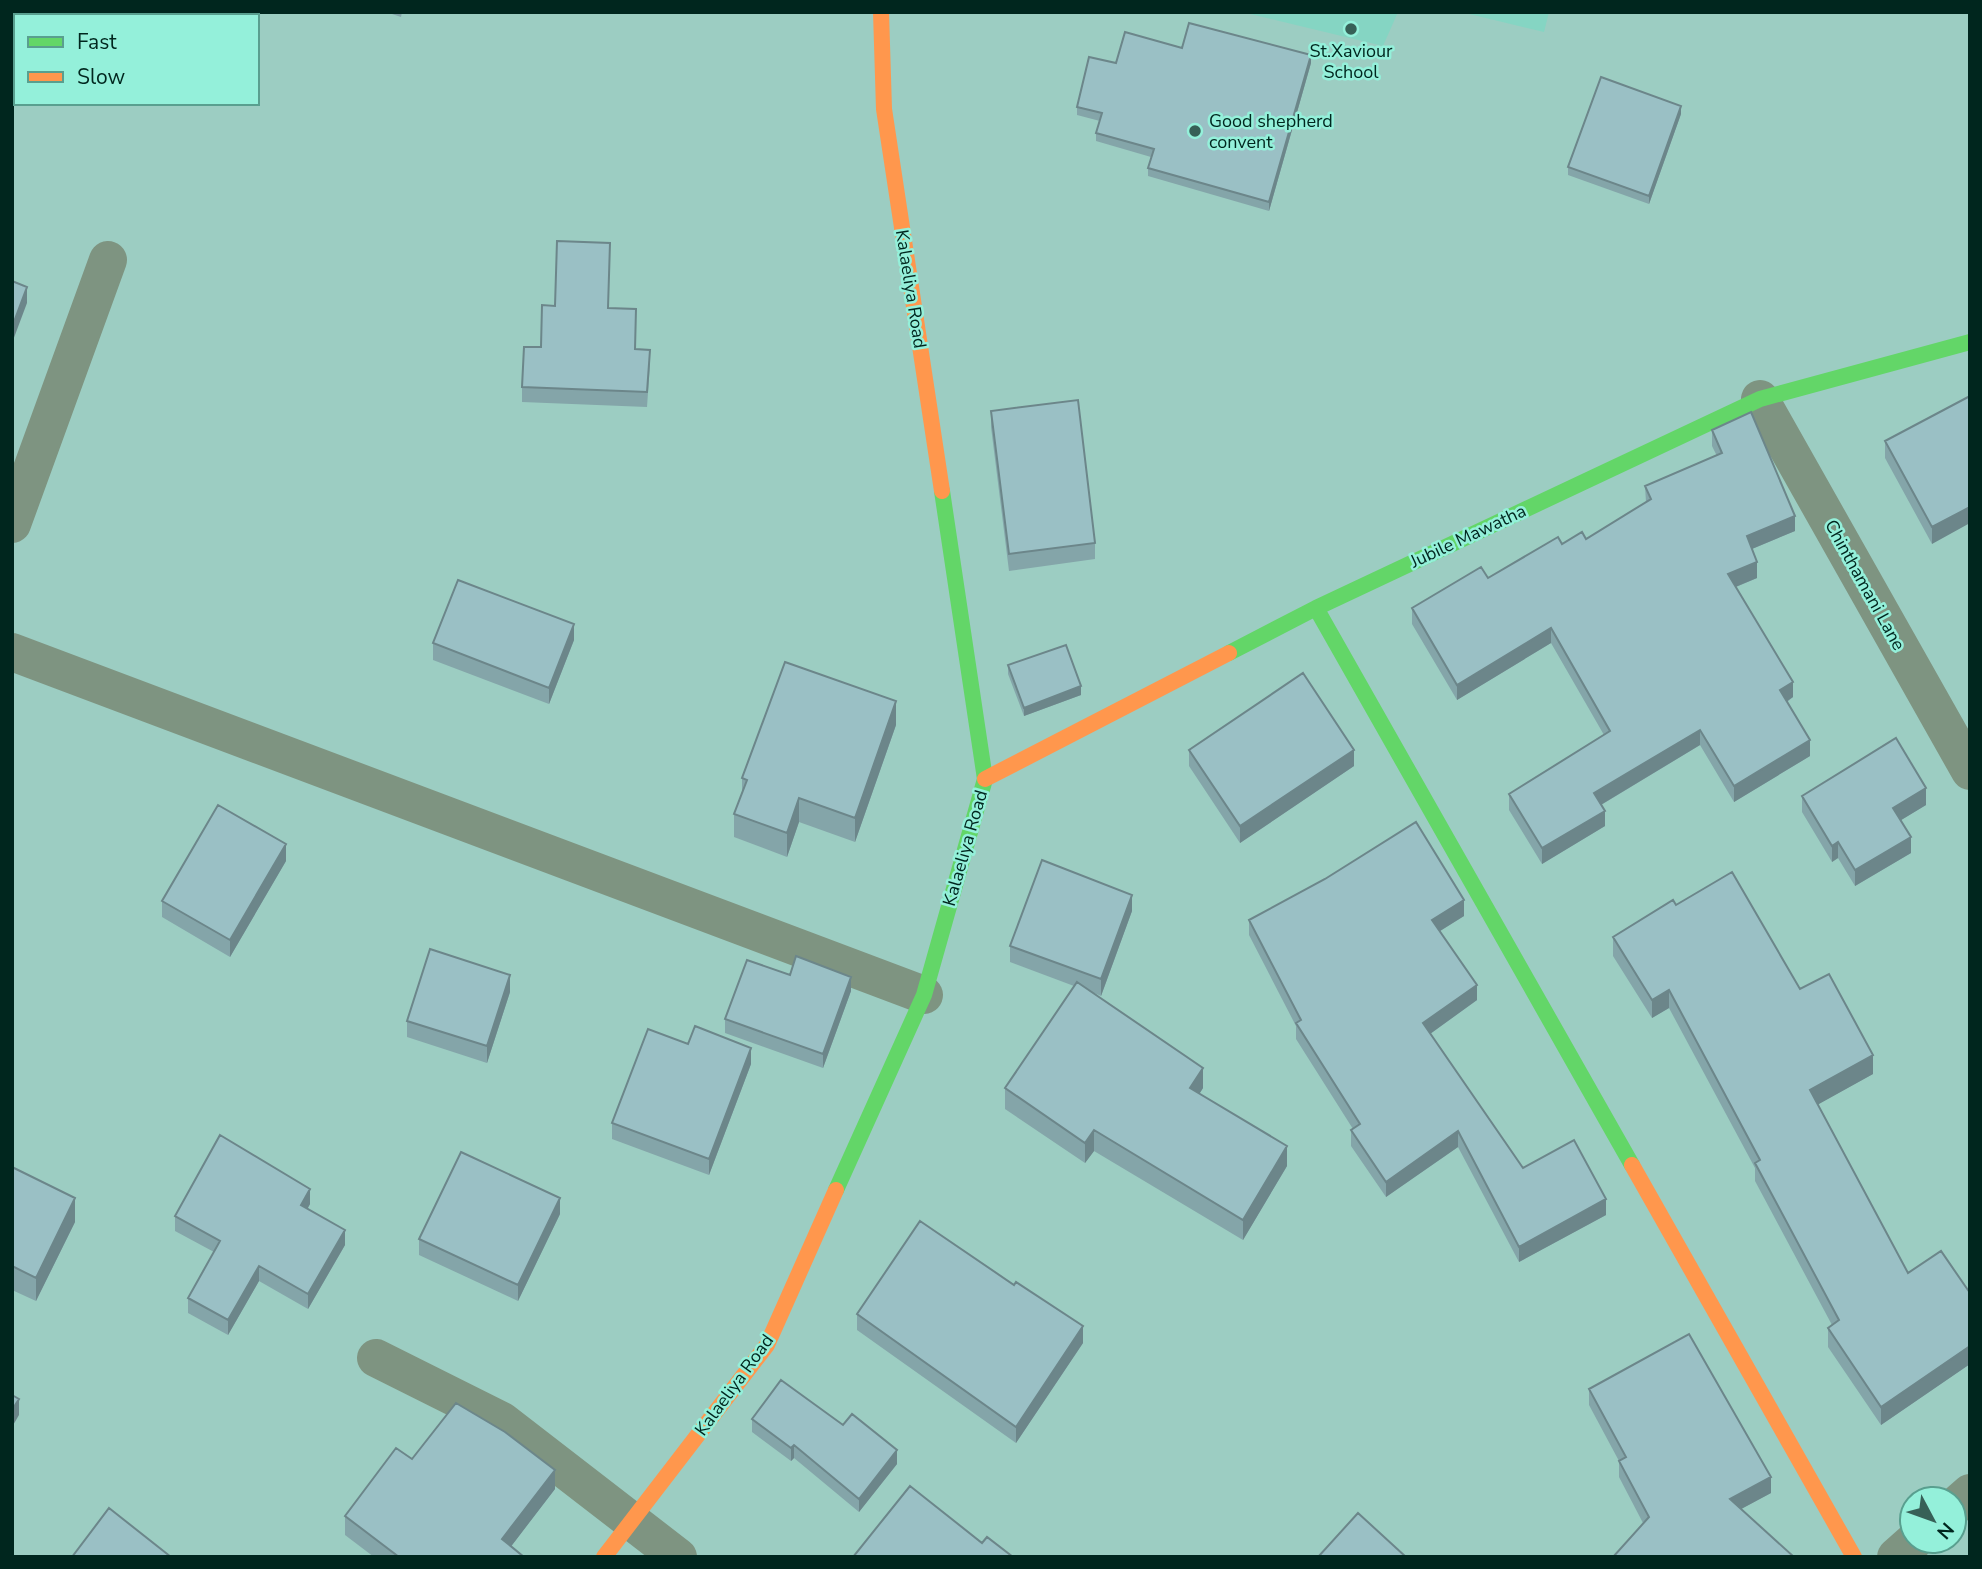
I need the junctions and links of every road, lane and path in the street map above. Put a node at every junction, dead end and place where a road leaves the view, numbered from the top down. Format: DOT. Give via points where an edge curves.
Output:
graph roads {
  1 [pos="881,12"];
  2 [pos="108,260"];
  3 [pos="1970,342"];
  4 [pos="1760,399"];
  5 [pos="12,524"];
  6 [pos="1316,607"];
  7 [pos="12,652"];
  8 [pos="1970,771"];
  9 [pos="985,779"];
  10 [pos="924,995"];
  11 [pos="376,1359"];
  12 [pos="632,1521"];
  13 [pos="604,1557"];
  14 [pos="678,1557"];
  15 [pos="1854,1557"];
  1 -- 9 [label="street, Kalaeliya Road" via="884,109"];
  2 -- 5 [label="street"];
  3 -- 4 [label="street, Jubile Mawatha"];
  4 -- 6 [label="street, Jubile Mawatha"];
  4 -- 8 [label="street, Chinthamani Lane"];
  6 -- 9 [label="street, Jubile Mawatha"];
  6 -- 15 [label="street"];
  7 -- 10 [label="street"];
  9 -- 10 [label="street, Kalaeliya Road"];
  10 -- 12 [label="street, Kalaeliya Road" via="767,1345"];
  11 -- 12 [label="street" via="502,1421"];
  12 -- 13 [label="street, Kalaeliya Road"];
  12 -- 14 [label="street"];
}
